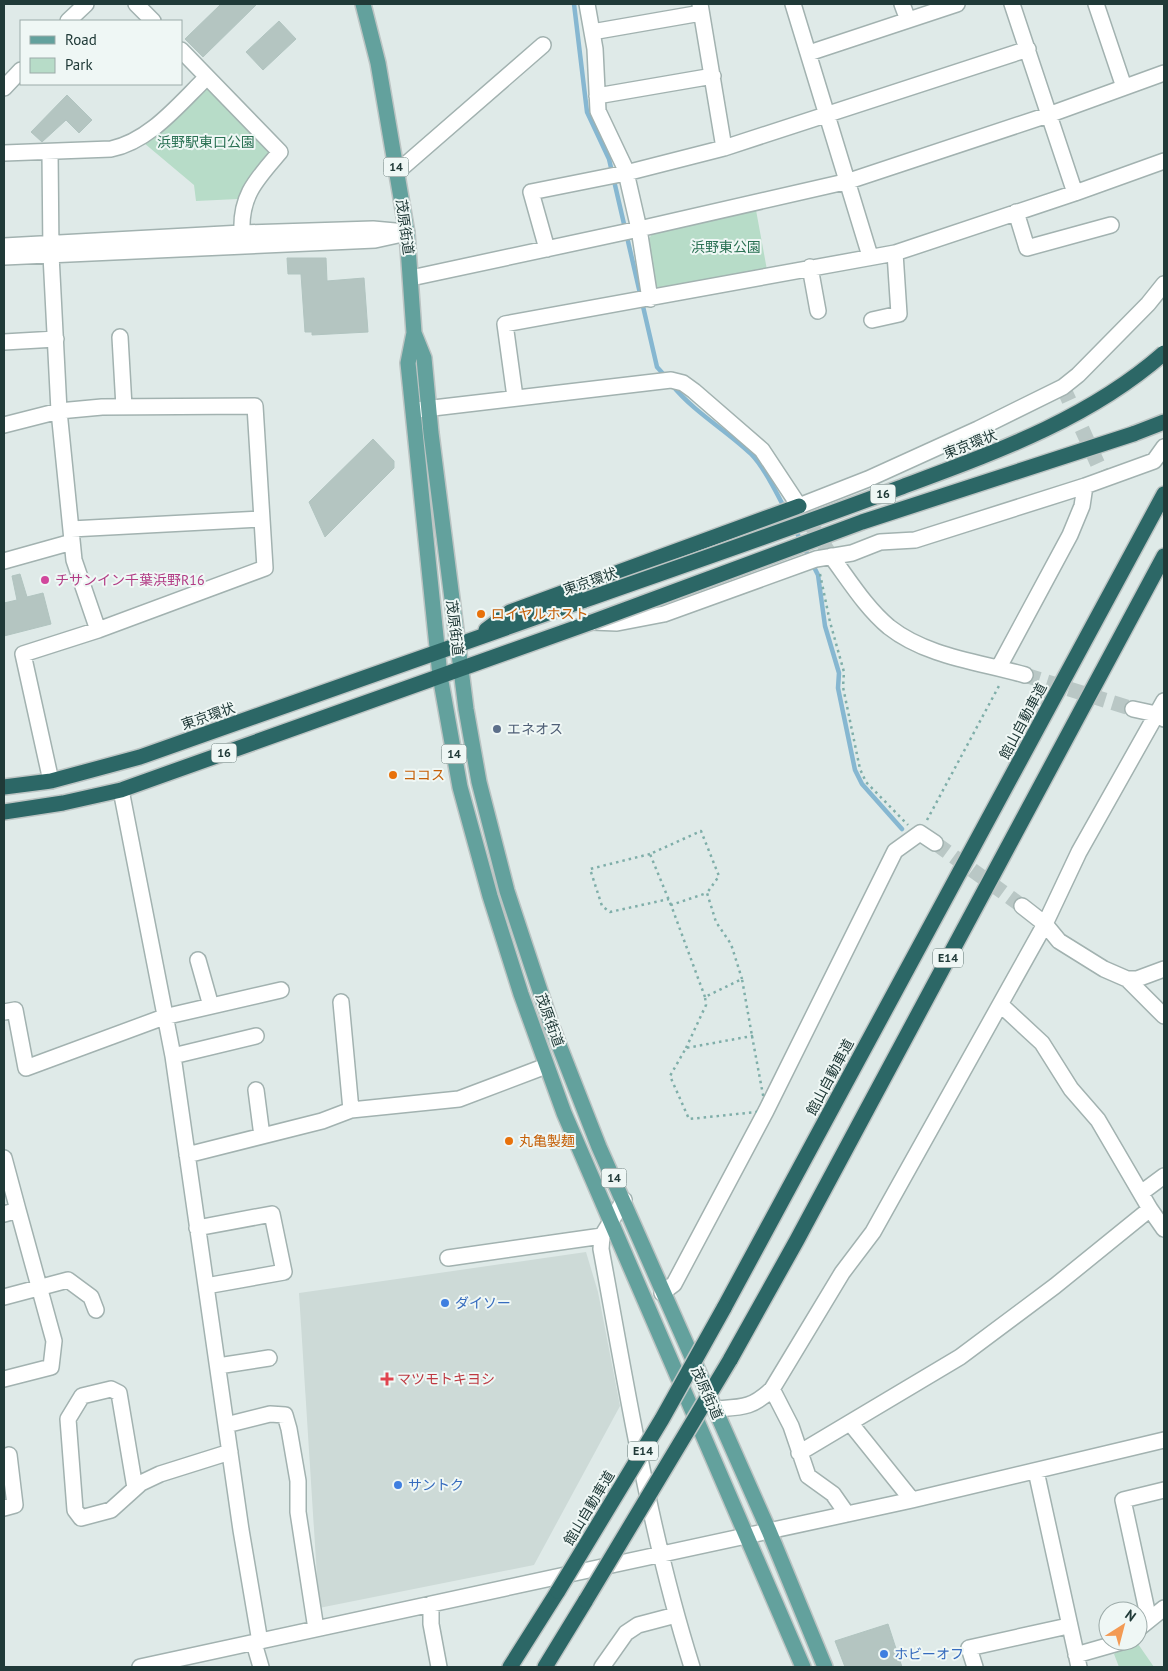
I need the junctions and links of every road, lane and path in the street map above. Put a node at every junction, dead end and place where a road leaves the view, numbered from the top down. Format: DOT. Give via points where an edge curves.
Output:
graph roads {
  1 [pos="86,4"];
  2 [pos="136,4"];
  3 [pos="363,4"];
  4 [pos="587,4"];
  5 [pos="793,4"];
  6 [pos="902,4"];
  7 [pos="957,4"];
  8 [pos="1012,4"];
  9 [pos="1096,4"];
  10 [pos="701,8"];
  11 [pos="69,20"];
  12 [pos="152,20"];
  13 [pos="908,20"];
  14 [pos="592,32"];
  15 [pos="543,45"];
  16 [pos="1028,49"];
  17 [pos="182,51"];
  18 [pos="809,53"];
  19 [pos="20,71"];
  20 [pos="1164,73"];
  21 [pos="713,76"];
  22 [pos="208,77"];
  23 [pos="1124,87"];
  24 [pos="4,88"];
  25 [pos="597,96"];
  26 [pos="1051,114"];
  27 [pos="827,115"];
  28 [pos="724,148"];
  29 [pos="50,152"];
  30 [pos="4,153"];
  31 [pos="1164,161"];
  32 [pos="397,172"];
  33 [pos="626,173"];
  34 [pos="849,181"];
  35 [pos="1075,192"];
  36 [pos="1016,212"];
  37 [pos="1111,225"];
  38 [pos="639,229"];
  39 [pos="242,233"];
  40 [pos="407,233"];
  41 [pos="4,246"];
  42 [pos="51,249"];
  43 [pos="547,249"];
  44 [pos="894,253"];
  45 [pos="870,256"];
  46 [pos="4,257"];
  47 [pos="810,267"];
  48 [pos="411,278"];
  49 [pos="1164,284"];
  50 [pos="650,299"];
  51 [pos="818,311"];
  52 [pos="872,320"];
  53 [pos="414,333"];
  54 [pos="120,337"];
  55 [pos="56,340"];
  56 [pos="4,342"];
  57 [pos="1164,353"];
  58 [pos="515,397"];
  59 [pos="124,407"];
  60 [pos="429,408"];
  61 [pos="412,411"];
  62 [pos="59,412"];
  63 [pos="1164,422"];
  64 [pos="4,425"];
  65 [pos="1164,447"];
  66 [pos="1085,486"];
  67 [pos="1162,499"];
  68 [pos="799,506"];
  69 [pos="262,519"];
  70 [pos="72,536"];
  71 [pos="1164,556"];
  72 [pos="824,557"];
  73 [pos="4,561"];
  74 [pos="592,622"];
  75 [pos="98,630"];
  76 [pos="472,640"];
  77 [pos="457,646"];
  78 [pos="437,653"];
  79 [pos="1003,668"];
  80 [pos="461,669"];
  81 [pos="1025,675"];
  82 [pos="440,676"];
  83 [pos="1164,701"];
  84 [pos="1133,709"];
  85 [pos="1160,717"];
  86 [pos="51,781"];
  87 [pos="4,787"];
  88 [pos="121,790"];
  89 [pos="4,812"];
  90 [pos="920,833"];
  91 [pos="934,843"];
  92 [pos="650,854"];
  93 [pos="707,893"];
  94 [pos="669,899"];
  95 [pos="671,905"];
  96 [pos="1022,906"];
  97 [pos="1045,924"];
  98 [pos="198,960"];
  99 [pos="1164,969"];
  100 [pos="1127,978"];
  101 [pos="742,979"];
  102 [pos="281,990"];
  103 [pos="705,997"];
  104 [pos="341,1002"];
  105 [pos="1001,1005"];
  106 [pos="211,1006"];
  107 [pos="4,1012"];
  108 [pos="1164,1016"];
  109 [pos="164,1017"];
  110 [pos="256,1036"];
  111 [pos="752,1036"];
  112 [pos="686,1048"];
  113 [pos="173,1056"];
  114 [pos="546,1066"];
  115 [pos="256,1090"];
  116 [pos="351,1110"];
  117 [pos="766,1112"];
  118 [pos="262,1136"];
  119 [pos="187,1155"];
  120 [pos="4,1158"];
  121 [pos="1164,1176"];
  122 [pos="1141,1193"];
  123 [pos="624,1200"];
  124 [pos="1150,1209"];
  125 [pos="11,1212"];
  126 [pos="610,1221"];
  127 [pos="197,1228"];
  128 [pos="1164,1229"];
  129 [pos="602,1236"];
  130 [pos="448,1258"];
  131 [pos="206,1286"];
  132 [pos="40,1288"];
  133 [pos="662,1293"];
  134 [pos="4,1297"];
  135 [pos="96,1310"];
  136 [pos="269,1358"];
  137 [pos="218,1366"];
  138 [pos="4,1379"];
  139 [pos="772,1389"];
  140 [pos="714,1409"];
  141 [pos="226,1424"];
  142 [pos="851,1424"];
  143 [pos="1164,1440"];
  144 [pos="230,1452"];
  145 [pos="799,1453"];
  146 [pos="9,1455"];
  147 [pos="1036,1472"];
  148 [pos="136,1488"];
  149 [pos="1164,1490"];
  150 [pos="912,1500"];
  151 [pos="4,1508"];
  152 [pos="847,1514"];
  153 [pos="769,1531"];
  154 [pos="748,1535"];
  155 [pos="661,1554"];
  156 [pos="1139,1601"];
  157 [pos="431,1604"];
  158 [pos="1164,1608"];
  159 [pos="676,1615"];
  160 [pos="1148,1621"];
  161 [pos="1068,1626"];
  162 [pos="316,1629"];
  163 [pos="257,1642"];
  164 [pos="1101,1651"];
  165 [pos="1077,1661"];
  166 [pos="140,1667"];
  167 [pos="261,1667"];
  168 [pos="439,1667"];
  169 [pos="510,1667"];
  170 [pos="545,1667"];
  171 [pos="602,1667"];
  172 [pos="692,1667"];
  173 [pos="803,1667"];
  174 [pos="824,1667"];
  175 [pos="974,1667"];
  1 -- 11 [label="street"];
  2 -- 12 [label="street"];
  3 -- 32 [label="main road, 茂原街道 / 14" via="378,63"];
  4 -- 14 [label="street"];
  5 -- 18 [label="street"];
  6 -- 13 [label="street"];
  7 -- 13 [label="street"];
  8 -- 16 [label="street"];
  9 -- 23 [label="street"];
  10 -- 14 [label="street"];
  10 -- 21 [label="street"];
  13 -- 18 [label="street"];
  14 -- 25 [label="street"];
  15 -- 32 [label="street"];
  16 -- 26 [label="street"];
  16 -- 27 [label="street"];
  17 -- 22 [label="street"];
  18 -- 27 [label="street"];
  19 -- 24 [label="street"];
  20 -- 23 [label="street"];
  21 -- 25 [label="street"];
  21 -- 28 [label="street"];
  22 -- 29 [label="street" via="144,136 128,146"];
  22 -- 39 [label="street" via="280,152 252,185 243,204"];
  23 -- 26 [label="street"];
  25 -- 33 [label="street" via="598,111"];
  26 -- 34 [label="street"];
  26 -- 35 [label="street"];
  27 -- 28 [label="street"];
  27 -- 34 [label="street"];
  28 -- 33 [label="street"];
  29 -- 30 [label="street"];
  29 -- 42 [label="street"];
  31 -- 35 [label="street"];
  32 -- 40 [label="main road, 茂原街道 / 14"];
  33 -- 38 [label="street"];
  33 -- 43 [label="street" via="531,192"];
  34 -- 38 [label="street"];
  34 -- 45 [label="street"];
  35 -- 36 [label="street"];
  36 -- 37 [label="street" via="1027,248"];
  36 -- 44 [label="street"];
  38 -- 43 [label="street"];
  38 -- 50 [label="street"];
  39 -- 40 [label="street" via="373,229"];
  39 -- 42 [label="street"];
  40 -- 42 [label="street" via="375,240"];
  40 -- 48 [label="main road, 茂原街道 / 14"];
  41 -- 42 [label="street"];
  42 -- 46 [label="street"];
  42 -- 55 [label="street"];
  43 -- 48 [label="street"];
  44 -- 45 [label="street"];
  44 -- 52 [label="street" via="899,314"];
  45 -- 47 [label="street"];
  47 -- 50 [label="street"];
  47 -- 51 [label="street"];
  48 -- 53 [label="main road, 茂原街道 / 14"];
  49 -- 68 [label="street" via="1148,304 1063,387 978,430"];
  50 -- 58 [label="street" via="505,324"];
  53 -- 60 [label="main road, 茂原街道 / 14" via="424,358"];
  53 -- 61 [label="main road, 茂原街道 / 14" via="408,364"];
  54 -- 59 [label="street"];
  55 -- 56 [label="street"];
  55 -- 62 [label="street"];
  57 -- 76 [label="highway, 東京環状 / 16, bridge" via="1085,409 1025,439 858,503"];
  58 -- 60 [label="street"];
  58 -- 68 [label="street" via="671,380 683,383 762,450"];
  59 -- 62 [label="street"];
  59 -- 69 [label="street" via="255,406"];
  60 -- 61 [label="street"];
  60 -- 77 [label="main road, 茂原街道 / 14"];
  61 -- 78 [label="main road, 茂原街道 / 14"];
  62 -- 64 [label="street"];
  62 -- 70 [label="street"];
  63 -- 74 [label="highway, 16, bridge" via="862,522"];
  65 -- 66 [label="street" via="1154,461"];
  66 -- 72 [label="street" via="915,540 880,542 852,553"];
  66 -- 79 [label="street" via="1082,506 1070,535"];
  67 -- 169 [label="highway, 館山自動車道 / E14, bridge" via="724,1308 662,1419"];
  68 -- 76 [label="highway, 16" via="510,612"];
  69 -- 70 [label="street"];
  69 -- 75 [label="street" via="265,568"];
  70 -- 73 [label="street"];
  70 -- 75 [label="street" via="74,560"];
  71 -- 170 [label="highway, E14, bridge" via="802,1231 730,1360"];
  72 -- 74 [label="street" via="664,614 617,623"];
  72 -- 79 [label="street" via="888,626 906,638 940,653"];
  72 -- 90 [label="path" via="830,622 844,672 843,686 860,769 866,782"];
  74 -- 80 [label="highway, 16"];
  75 -- 86 [label="street" via="23,654"];
  76 -- 77 [label="highway, 東京環状 / 16"];
  77 -- 78 [label="highway, 東京環状 / 16"];
  77 -- 80 [label="main road, 茂原街道 / 14"];
  78 -- 82 [label="main road, 茂原街道 / 14"];
  78 -- 86 [label="highway, 東京環状 / 16" via="140,757"];
  79 -- 81 [label="street"];
  79 -- 90 [label="path"];
  80 -- 82 [label="highway, 16"];
  80 -- 123 [label="main road, 茂原街道 / 14" via="480,782 507,891 552,1027 599,1147"];
  82 -- 88 [label="highway, 16"];
  82 -- 114 [label="main road, 茂原街道 / 14" via="460,788 521,994"];
  83 -- 85 [label="street"];
  84 -- 85 [label="street"];
  85 -- 97 [label="street" via="1079,852"];
  86 -- 87 [label="highway, 東京環状 / 16"];
  88 -- 89 [label="highway, 16"];
  88 -- 109 [label="street"];
  90 -- 91 [label="street"];
  90 -- 117 [label="street" via="895,851"];
  92 -- 93 [label="path" via="702,831 718,876"];
  92 -- 94 [label="path"];
  92 -- 94 [label="path" via="590,869 602,906 610,912"];
  93 -- 95 [label="path"];
  93 -- 101 [label="path" via="716,922 730,944"];
  94 -- 95 [label="path"];
  95 -- 103 [label="path"];
  96 -- 97 [label="street"];
  97 -- 100 [label="street" via="1059,941 1104,969"];
  97 -- 105 [label="street"];
  98 -- 106 [label="street"];
  99 -- 100 [label="street" via="1137,979"];
  100 -- 108 [label="street"];
  101 -- 103 [label="path"];
  101 -- 111 [label="path"];
  102 -- 106 [label="street"];
  103 -- 112 [label="path" via="706,1005"];
  104 -- 116 [label="street"];
  105 -- 122 [label="street" via="1042,1042 1098,1120"];
  105 -- 139 [label="street" via="873,1232 842,1273"];
  106 -- 109 [label="street"];
  107 -- 109 [label="street" via="14,1010 26,1068"];
  109 -- 113 [label="street"];
  110 -- 113 [label="street"];
  111 -- 112 [label="path"];
  111 -- 117 [label="path"];
  112 -- 117 [label="path" via="670,1076 689,1119"];
  113 -- 119 [label="street"];
  114 -- 116 [label="street" via="459,1099"];
  114 -- 126 [label="main road, 茂原街道 / 14"];
  115 -- 118 [label="street"];
  116 -- 118 [label="street" via="322,1122"];
  117 -- 133 [label="street" via="674,1284"];
  118 -- 119 [label="street"];
  119 -- 127 [label="street"];
  120 -- 125 [label="street"];
  121 -- 122 [label="street"];
  122 -- 124 [label="street"];
  123 -- 126 [label="street"];
  123 -- 133 [label="main road, 茂原街道 / 14"];
  124 -- 128 [label="street"];
  124 -- 142 [label="street" via="1055,1286 960,1356"];
  125 -- 132 [label="street"];
  126 -- 129 [label="street"];
  126 -- 154 [label="main road, 茂原街道 / 14"];
  127 -- 131 [label="street"];
  127 -- 131 [label="street" via="272,1214 284,1272"];
  129 -- 130 [label="street"];
  129 -- 155 [label="street" via="600,1249"];
  131 -- 137 [label="street"];
  132 -- 134 [label="street"];
  132 -- 135 [label="street" via="68,1280 91,1297"];
  132 -- 138 [label="street" via="54,1341 51,1367"];
  133 -- 140 [label="main road, 茂原街道 / 14"];
  136 -- 137 [label="street"];
  137 -- 141 [label="street"];
  139 -- 140 [label="street" via="758,1403"];
  139 -- 145 [label="street" via="792,1426"];
  140 -- 153 [label="main road, 茂原街道 / 14"];
  141 -- 144 [label="street"];
  141 -- 162 [label="street" via="270,1414 284,1415 290,1429 298,1481 298,1512"];
  142 -- 145 [label="street"];
  142 -- 150 [label="street"];
  143 -- 147 [label="street"];
  144 -- 148 [label="street" via="160,1474"];
  144 -- 163 [label="street"];
  145 -- 152 [label="street" via="808,1476 833,1494"];
  146 -- 151 [label="street" via="15,1505"];
  147 -- 150 [label="street"];
  147 -- 161 [label="street"];
  148 -- 148 [label="street" via="111,1510 81,1518 75,1510 68,1420 82,1396 111,1389 119,1394"];
  149 -- 156 [label="street" via="1123,1500"];
  150 -- 152 [label="street"];
  152 -- 153 [label="street"];
  153 -- 154 [label="street"];
  153 -- 174 [label="main road, 茂原街道 / 14"];
  154 -- 155 [label="street"];
  154 -- 173 [label="main road, 茂原街道 / 14"];
  155 -- 157 [label="street"];
  155 -- 159 [label="street"];
  157 -- 162 [label="street"];
  157 -- 168 [label="street" via="431,1624"];
  158 -- 160 [label="street"];
  159 -- 171 [label="street" via="638,1625 626,1633"];
  159 -- 172 [label="street"];
  161 -- 165 [label="street"];
  161 -- 175 [label="street" via="969,1648"];
  162 -- 163 [label="street"];
  163 -- 166 [label="street"];
  163 -- 167 [label="street"];
  164 -- 165 [label="street"];
}
